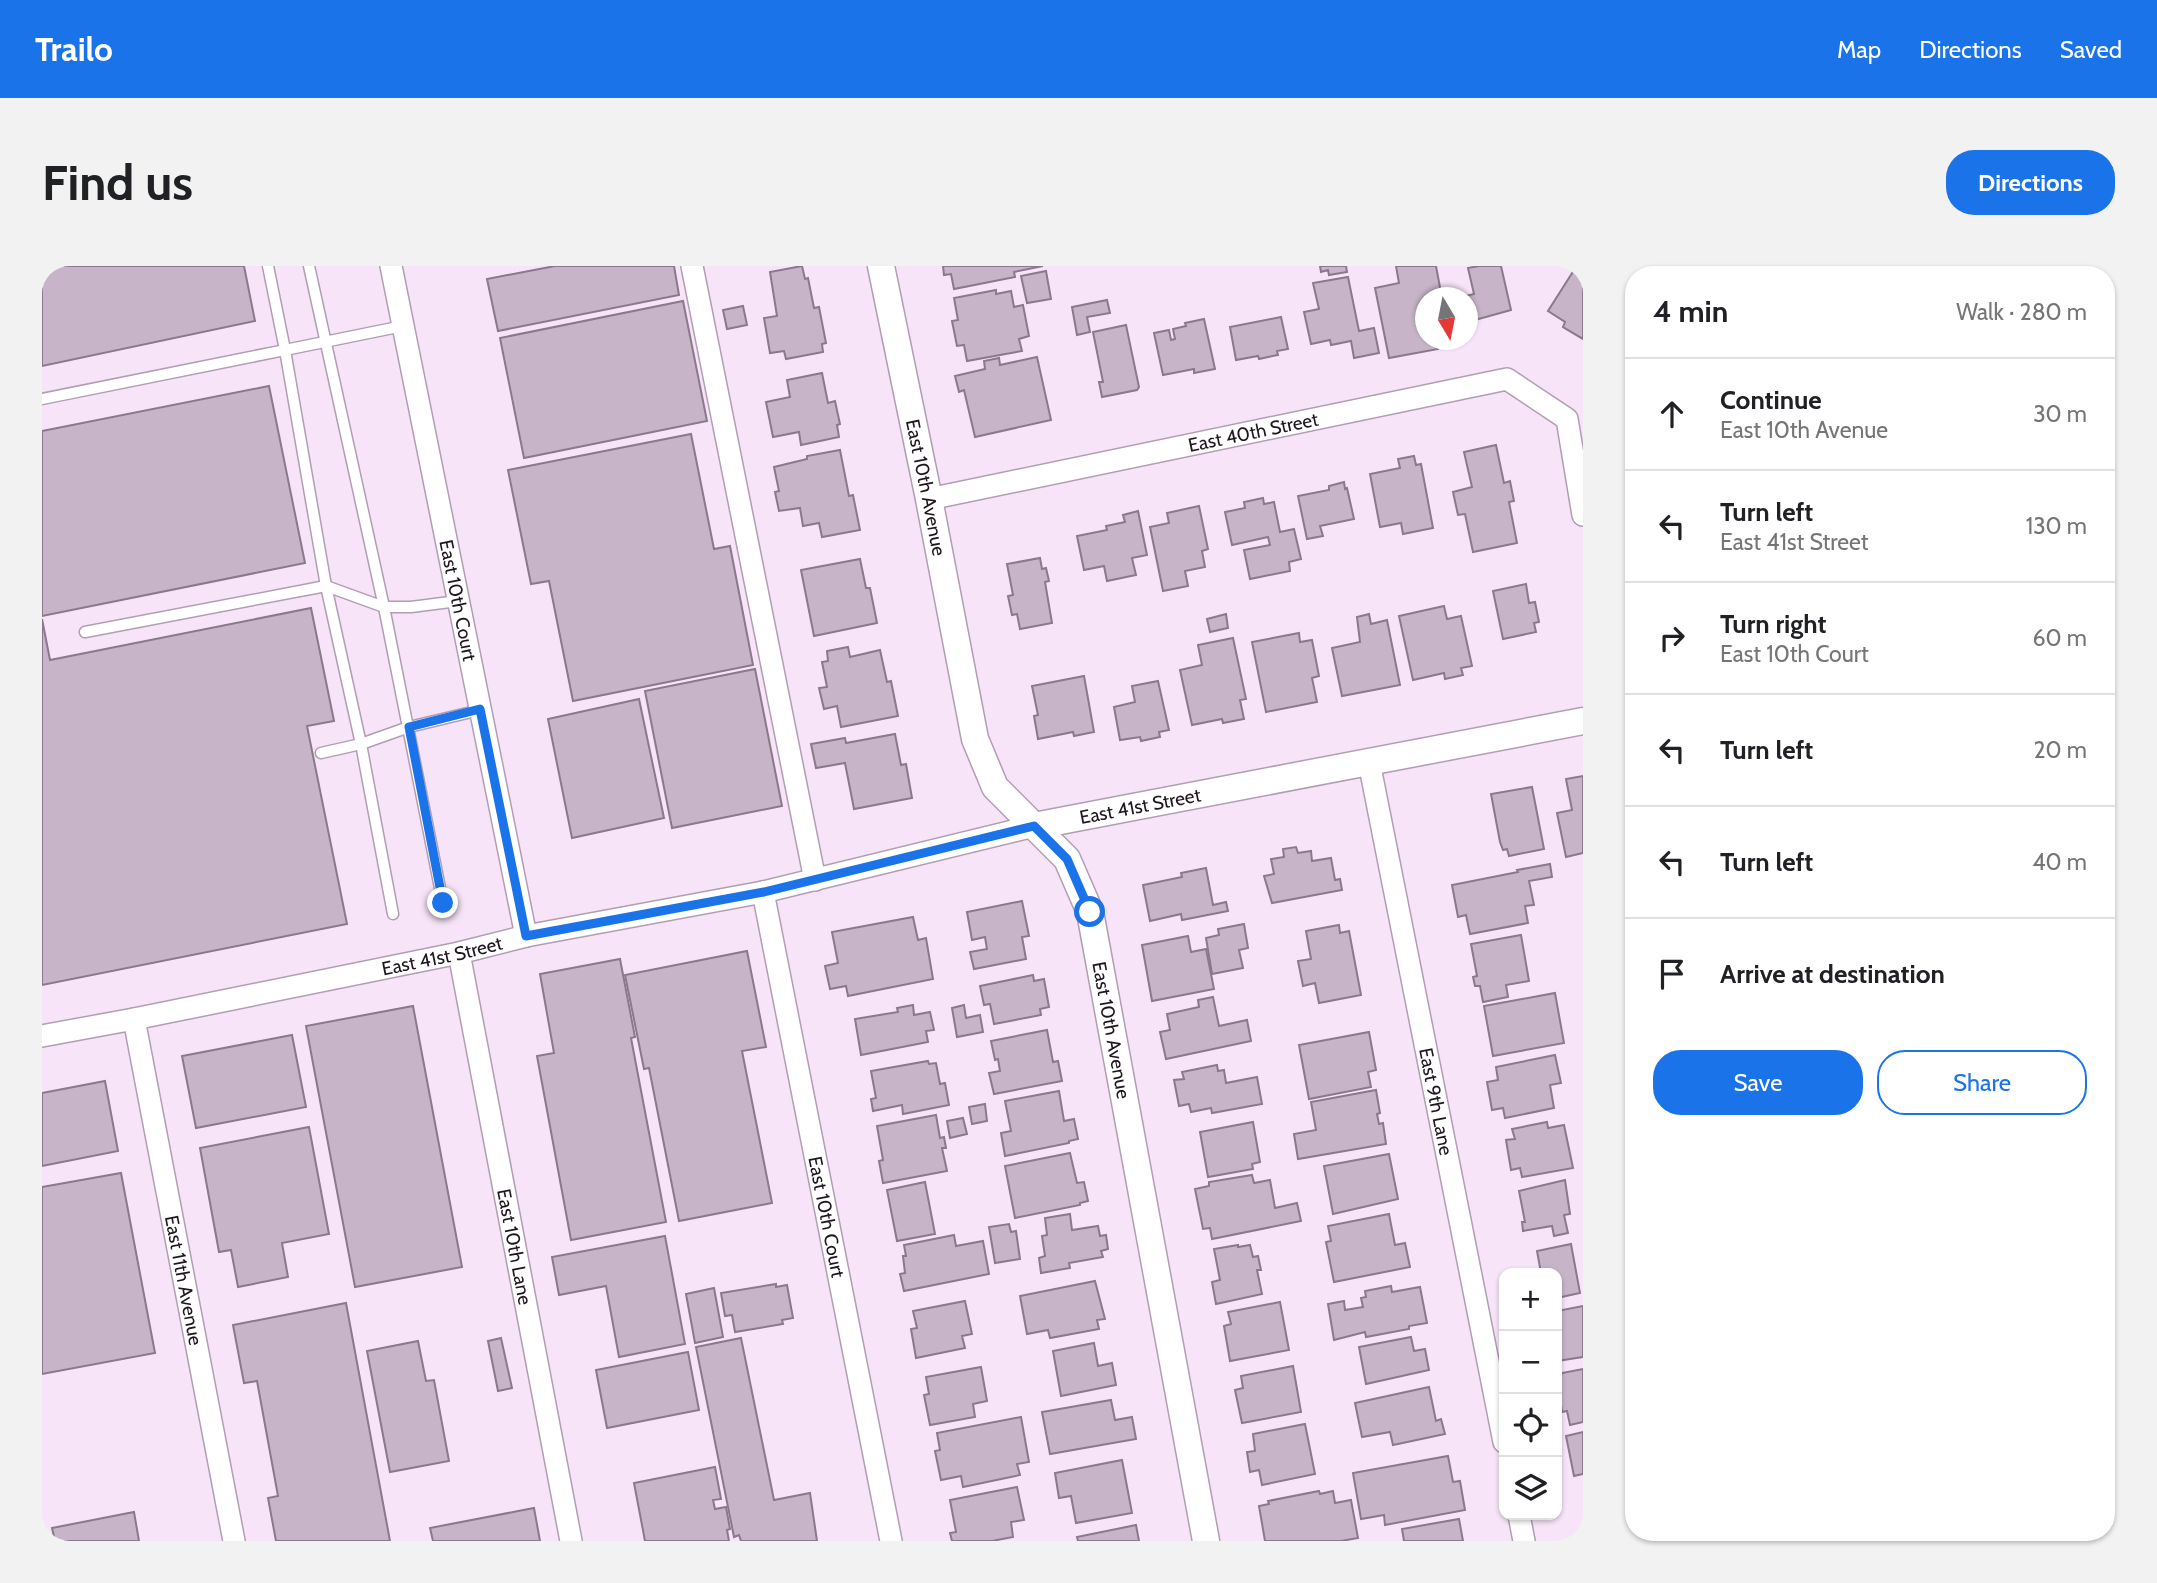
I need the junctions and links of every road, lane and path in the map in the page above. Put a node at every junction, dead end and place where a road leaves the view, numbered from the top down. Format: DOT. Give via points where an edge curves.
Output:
graph roads {
  1 [pos="268,266"];
  2 [pos="309,266"];
  3 [pos="391,266"];
  4 [pos="692,266"];
  5 [pos="881,266"];
  6 [pos="403,326"];
  7 [pos="325,342"];
  8 [pos="285,350"];
  9 [pos="42,399"];
  10 [pos="929,499"];
  11 [pos="1583,515"];
  12 [pos="326,586"];
  13 [pos="458,601"];
  14 [pos="384,607"];
  15 [pos="85,632"];
  16 [pos="480,709"];
  17 [pos="1583,721"];
  18 [pos="409,727"];
  19 [pos="361,744"];
  20 [pos="321,753"];
  21 [pos="1369,762"];
  22 [pos="1034,826"];
  23 [pos="815,880"];
  24 [pos="764,892"];
  25 [pos="443,903"];
  26 [pos="393,914"];
  27 [pos="526,936"];
  28 [pos="458,953"];
  29 [pos="134,1020"];
  30 [pos="42,1036"];
  31 [pos="1499,1417"];
  32 [pos="1520,1520"];
  33 [pos="234,1541"];
  34 [pos="571,1541"];
  35 [pos="891,1541"];
  36 [pos="1206,1541"];
  37 [pos="1524,1541"];
  1 -- 8 [label="lane"];
  2 -- 7 [label="lane"];
  3 -- 6 [label="street, East 10th Court"];
  4 -- 23 [label="street"];
  5 -- 10 [label="street, East 10th Avenue"];
  6 -- 7 [label="lane"];
  6 -- 13 [label="street, East 10th Court"];
  7 -- 8 [label="lane"];
  7 -- 14 [label="lane"];
  8 -- 9 [label="lane"];
  8 -- 12 [label="lane"];
  10 -- 11 [label="street, East 40th Street" via="1507,379 1567,419"];
  10 -- 22 [label="street, East 10th Avenue" via="975,740 995,787"];
  12 -- 14 [label="lane"];
  12 -- 15 [label="lane"];
  12 -- 19 [label="lane"];
  13 -- 14 [label="lane"];
  13 -- 16 [label="street, East 10th Court"];
  14 -- 18 [label="lane"];
  16 -- 18 [label="lane"];
  16 -- 27 [label="street, East 10th Court"];
  17 -- 21 [label="street, East 41st Street"];
  18 -- 19 [label="lane"];
  18 -- 25 [label="lane"];
  19 -- 20 [label="lane"];
  19 -- 26 [label="lane"];
  21 -- 22 [label="street, East 41st Street"];
  21 -- 31 [label="street, East 9th Lane"];
  22 -- 23 [label="street, East 41st Street"];
  22 -- 36 [label="street, East 10th Avenue" via="1067,859 1090,912"];
  23 -- 24 [label="street, East 41st Street"];
  24 -- 27 [label="street, East 41st Street"];
  24 -- 35 [label="street, East 10th Court"];
  27 -- 28 [label="street, East 41st Street"];
  28 -- 29 [label="street, East 41st Street"];
  28 -- 34 [label="street, East 10th Lane"];
  29 -- 30 [label="street, East 41st Street"];
  29 -- 33 [label="street, East 11th Avenue"];
  32 -- 37 [label="street"];
}
